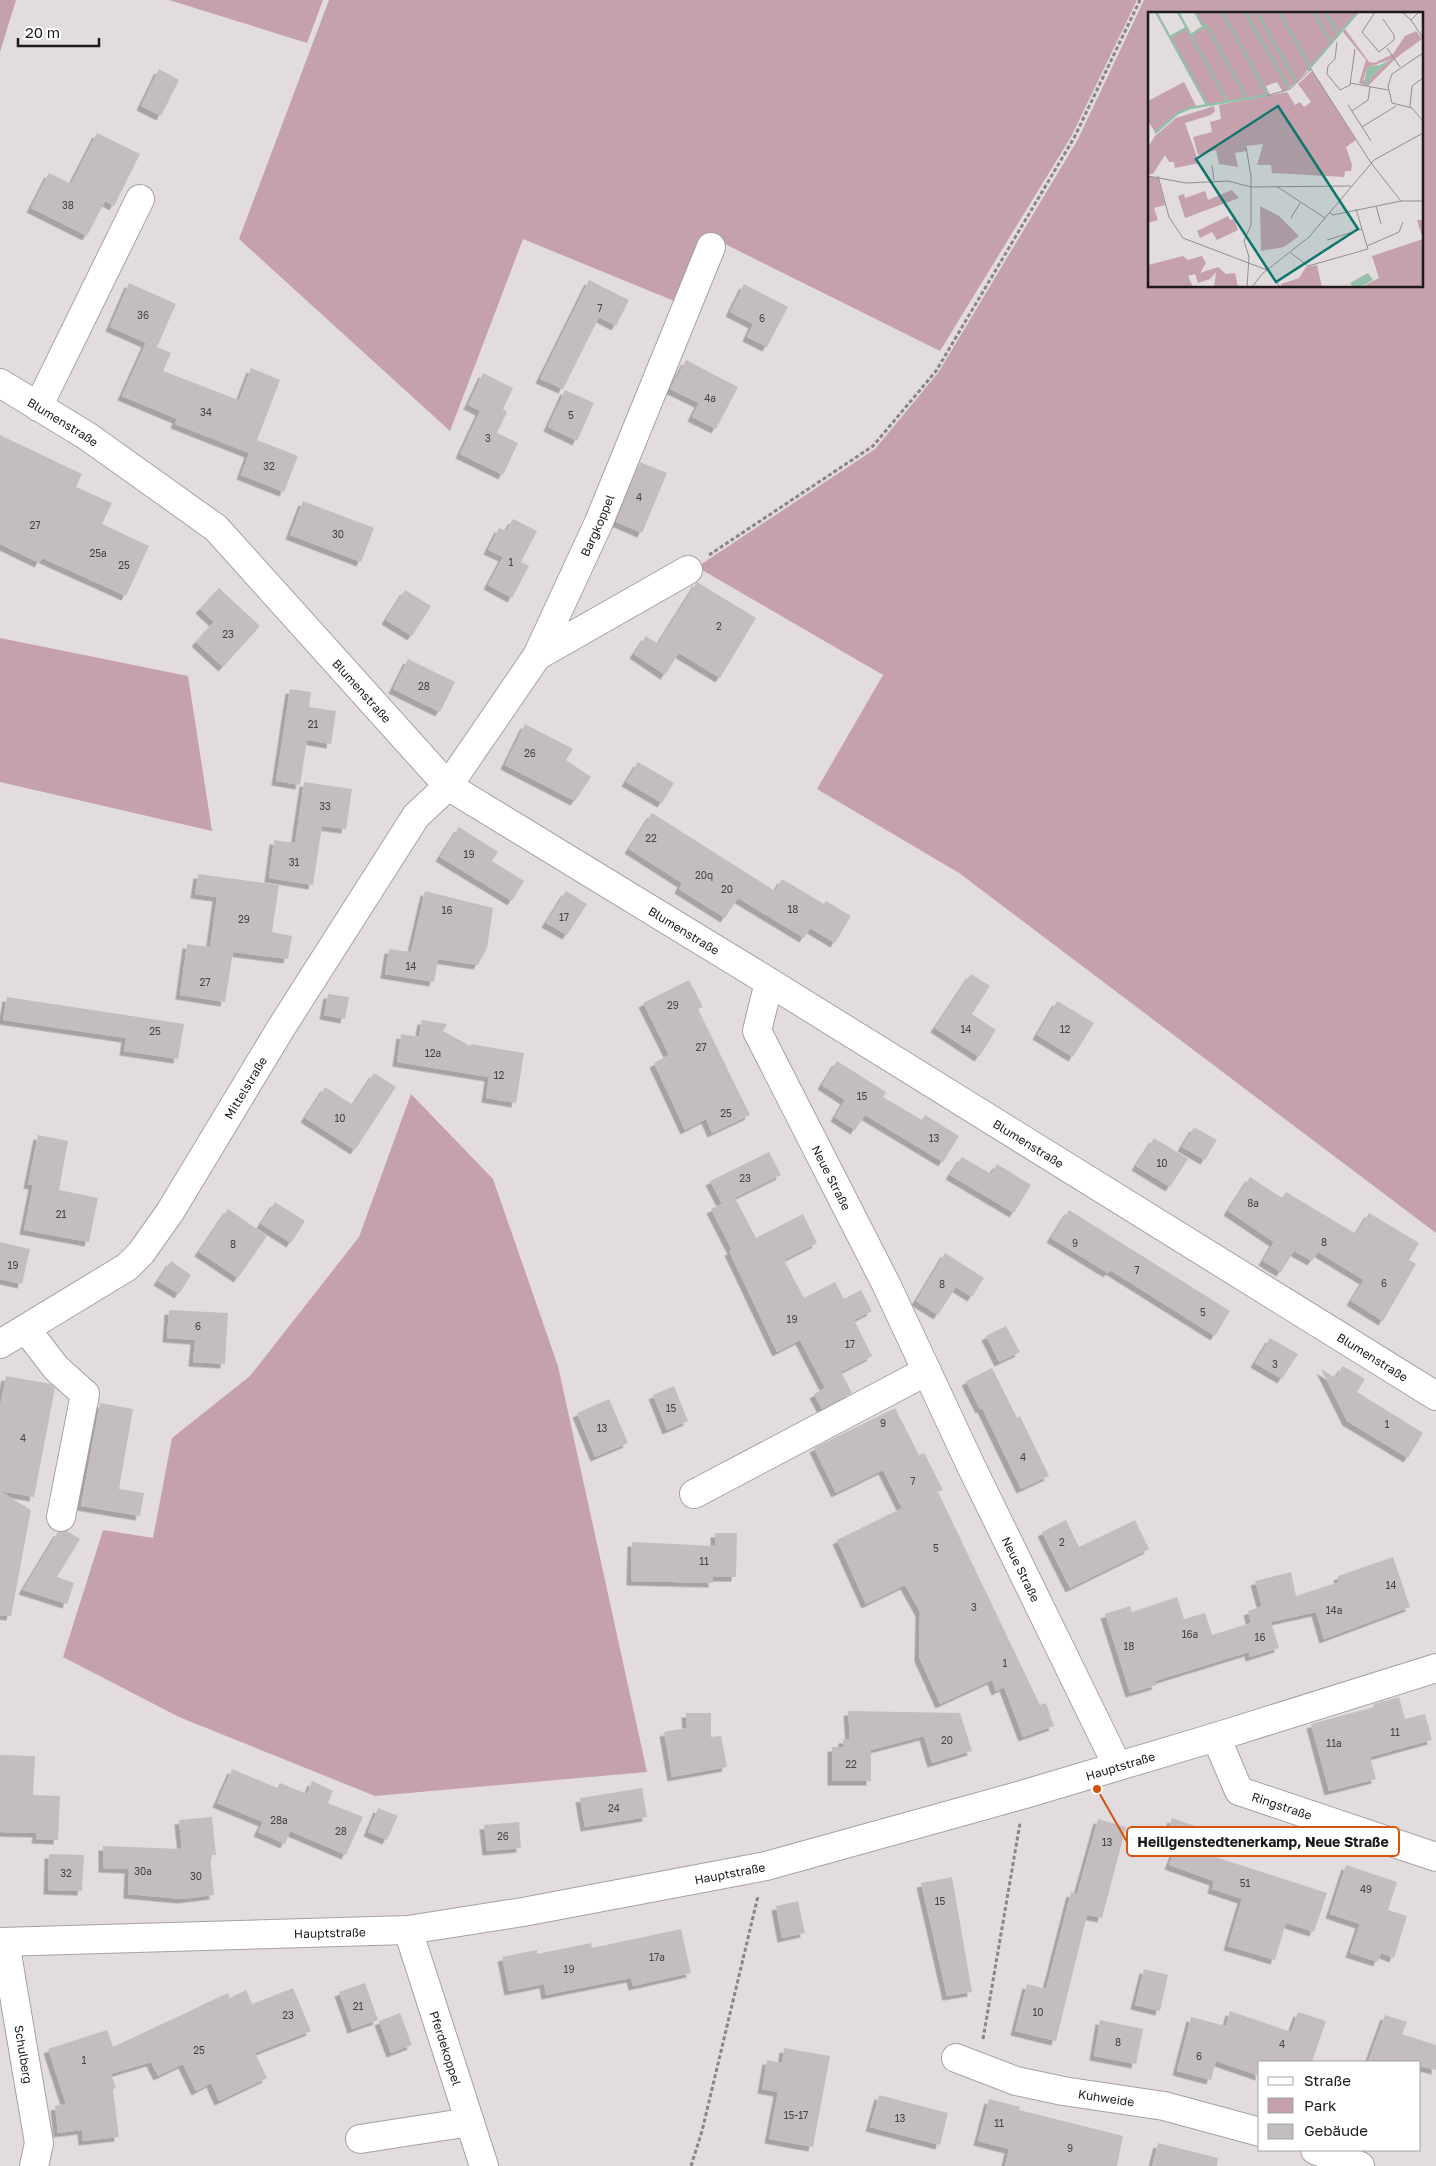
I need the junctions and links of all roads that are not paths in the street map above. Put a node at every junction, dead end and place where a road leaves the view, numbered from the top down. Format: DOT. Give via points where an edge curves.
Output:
graph roads {
  1 [pos="140,199"];
  2 [pos="712,247"];
  3 [pos="0,383"];
  4 [pos="38,406"];
  5 [pos="688,570"];
  6 [pos="537,656"];
  7 [pos="448,786"];
  8 [pos="769,982"];
  9 [pos="26,1329"];
  10 [pos="0,1344"];
  11 [pos="927,1371"];
  12 [pos="1436,1396"];
  13 [pos="694,1494"];
  14 [pos="61,1517"];
  15 [pos="1436,1668"];
  16 [pos="1216,1737"];
  17 [pos="1117,1765"];
  18 [pos="1436,1857"];
  19 [pos="408,1930"];
  20 [pos="2,1942"];
  21 [pos="968,2062"];
  22 [pos="470,2122"];
  23 [pos="1258,2131"];
  24 [pos="360,2139"];
  25 [pos="1318,2151"];
  26 [pos="34,2166"];
  27 [pos="484,2166"];
  28 [pos="1360,2166"];
  1 -- 4 [label="street"];
  2 -- 6 [label="street, Bargkoppel" via="599,522"];
  3 -- 4 [label="street, Blumenstraße"];
  4 -- 7 [label="street, Blumenstraße" via="87,436 216,528"];
  5 -- 6 [label="street"];
  6 -- 7 [label="street, Bargkoppel"];
  7 -- 8 [label="street, Blumenstraße"];
  7 -- 9 [label="street, Mittelstraße" via="416,816 281,1028 170,1212 141,1253 126,1267"];
  8 -- 11 [label="street, Neue Straße" via="757,1031"];
  8 -- 12 [label="street, Blumenstraße"];
  9 -- 10 [label="street, Mittelstraße"];
  9 -- 14 [label="street" via="56,1368 85,1394"];
  11 -- 13 [label="street"];
  11 -- 17 [label="street, Neue Straße"];
  15 -- 16 [label="street, Hauptstraße"];
  16 -- 17 [label="street, Hauptstraße"];
  16 -- 18 [label="street, Ringstraße" via="1239,1791"];
  17 -- 19 [label="street, Hauptstraße" via="766,1866 523,1912"];
  19 -- 20 [label="street, Hauptstraße"];
  19 -- 22 [label="street, Pferdekoppel"];
  20 -- 26 [label="street, Schulberg" via="39,2143"];
  21 -- 23 [label="street, Kuhweide" via="1016,2081 1164,2106"];
  22 -- 24 [label="street"];
  22 -- 27 [label="street, Pferdekoppel"];
  25 -- 28 [label="street"];
}
